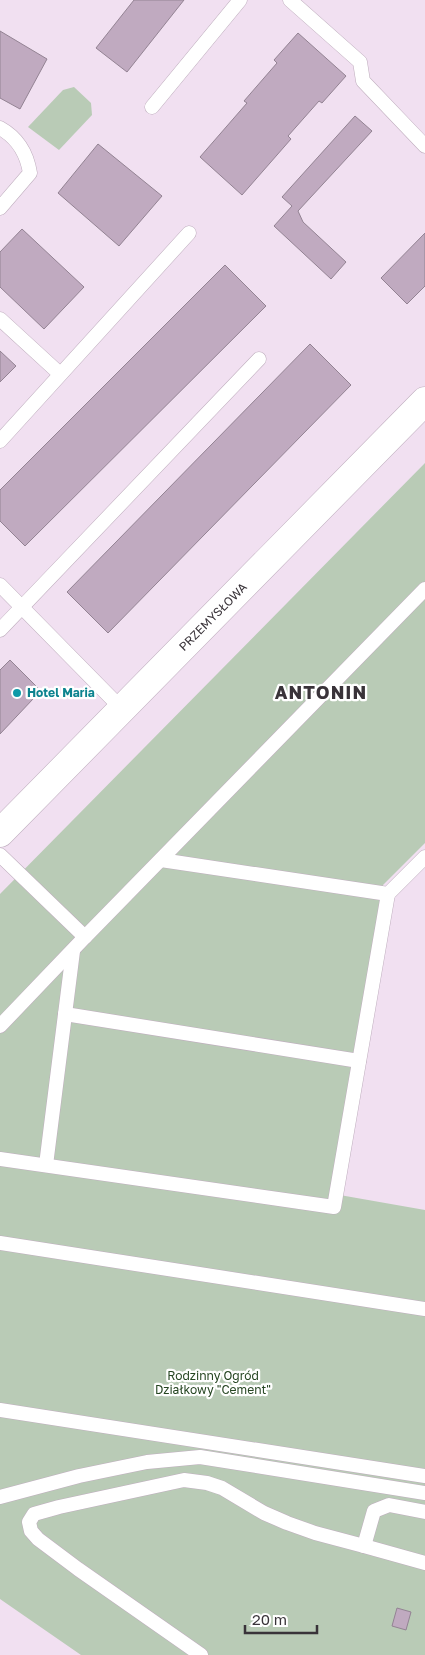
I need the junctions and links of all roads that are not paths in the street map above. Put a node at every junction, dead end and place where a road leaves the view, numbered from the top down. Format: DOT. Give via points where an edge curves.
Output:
graph roads {
  1 [pos="240,0"];
  2 [pos="290,0"];
  3 [pos="152,107"];
  4 [pos="0,128"];
  5 [pos="425,146"];
  6 [pos="0,208"];
  7 [pos="189,233"];
  8 [pos="0,319"];
  9 [pos="259,358"];
  10 [pos="60,374"];
  11 [pos="425,401"];
  12 [pos="0,441"];
  13 [pos="0,586"];
  14 [pos="425,589"];
  15 [pos="22,607"];
  16 [pos="0,630"];
  17 [pos="122,709"];
  18 [pos="0,833"];
  19 [pos="0,855"];
  20 [pos="425,857"];
  21 [pos="161,860"];
  22 [pos="388,894"];
  23 [pos="85,937"];
  24 [pos="73,950"];
  25 [pos="65,1014"];
  26 [pos="0,1026"];
  27 [pos="359,1060"];
  28 [pos="0,1158"];
  29 [pos="46,1165"];
  30 [pos="0,1243"];
  31 [pos="425,1309"];
  32 [pos="0,1410"];
  33 [pos="425,1476"];
  34 [pos="425,1492"];
  35 [pos="0,1497"];
  36 [pos="425,1512"];
  37 [pos="364,1546"];
  38 [pos="425,1563"];
  39 [pos="201,1655"];
  1 -- 3 [label="lane"];
  2 -- 5 [label="lane" via="360,62 363,82"];
  4 -- 6 [label="lane" via="22,147 30,174"];
  7 -- 10 [label="lane"];
  8 -- 10 [label="lane"];
  9 -- 15 [label="lane"];
  10 -- 12 [label="lane"];
  11 -- 17 [label="main road, PRZEMYSŁOWA"];
  13 -- 15 [label="lane"];
  14 -- 21 [label="lane"];
  15 -- 16 [label="lane"];
  15 -- 17 [label="lane"];
  17 -- 18 [label="main road, PRZEMYSŁOWA"];
  19 -- 23 [label="lane"];
  20 -- 22 [label="lane"];
  21 -- 22 [label="lane"];
  21 -- 23 [label="lane"];
  22 -- 27 [label="lane"];
  23 -- 24 [label="lane"];
  24 -- 25 [label="lane"];
  24 -- 26 [label="lane"];
  25 -- 27 [label="lane"];
  25 -- 29 [label="lane"];
  27 -- 29 [label="lane" via="334,1207"];
  28 -- 29 [label="lane"];
  30 -- 31 [label="lane"];
  32 -- 33 [label="lane"];
  34 -- 35 [label="lane" via="200,1457 122,1467"];
  36 -- 37 [label="lane" via="388,1505 374,1511"];
  37 -- 38 [label="lane"];
  37 -- 39 [label="lane" via="287,1523 214,1486 184,1480 34,1514 29,1522 30,1531 38,1539"];
}
